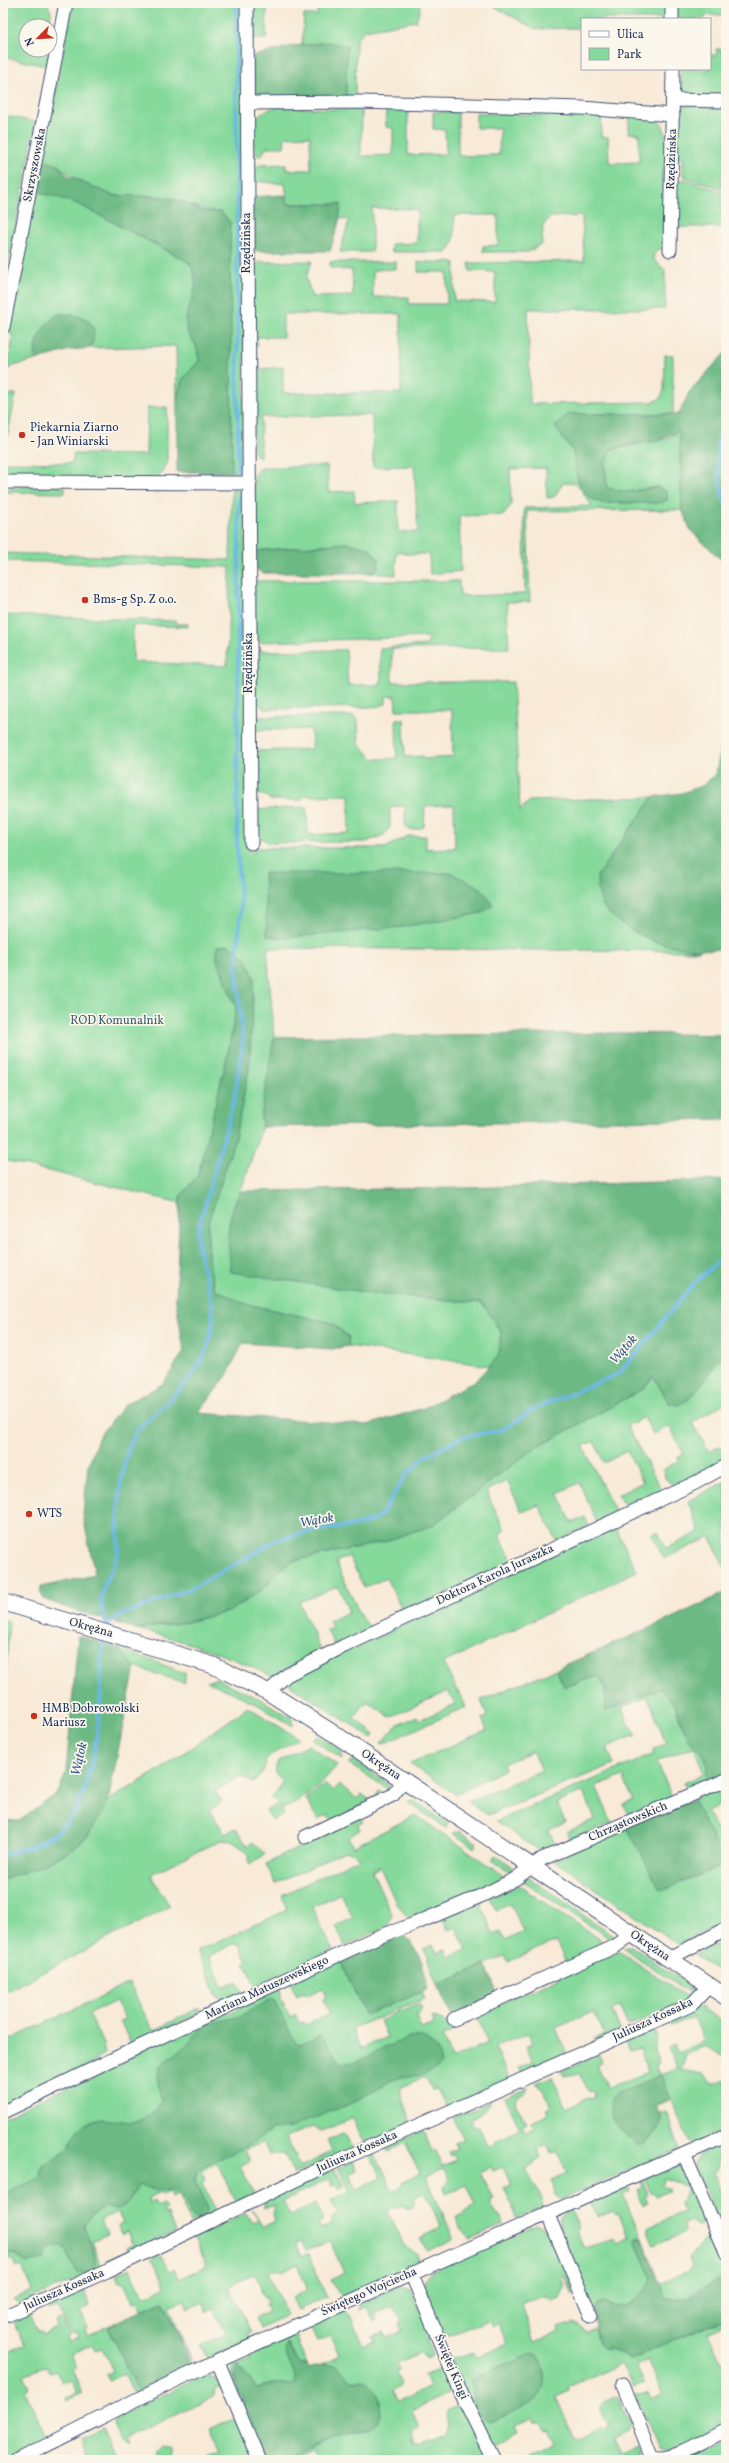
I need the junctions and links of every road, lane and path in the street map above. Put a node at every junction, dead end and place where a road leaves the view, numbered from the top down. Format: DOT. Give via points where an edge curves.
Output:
graph roads {
  1 [pos="66,3"];
  2 [pos="247,3"];
  3 [pos="672,3"];
  4 [pos="672,18"];
  5 [pos="673,70"];
  6 [pos="673,100"];
  7 [pos="726,101"];
  8 [pos="247,103"];
  9 [pos="673,115"];
  10 [pos="670,250"];
  11 [pos="3,327"];
  12 [pos="3,482"];
  13 [pos="250,483"];
  14 [pos="251,843"];
  15 [pos="726,1466"];
  16 [pos="3,1602"];
  17 [pos="268,1692"];
  18 [pos="404,1780"];
  19 [pos="726,1780"];
  20 [pos="305,1837"];
  21 [pos="531,1866"];
  22 [pos="726,1929"];
  23 [pos="632,1934"];
  24 [pos="668,1959"];
  25 [pos="710,1986"];
  26 [pos="726,1997"];
  27 [pos="454,2019"];
  28 [pos="3,2112"];
  29 [pos="726,2136"];
  30 [pos="684,2154"];
  31 [pos="548,2213"];
  32 [pos="726,2252"];
  33 [pos="411,2273"];
  34 [pos="591,2316"];
  35 [pos="3,2317"];
  36 [pos="218,2362"];
  37 [pos="623,2384"];
  38 [pos="726,2430"];
  39 [pos="653,2458"];
  40 [pos="17,2460"];
  41 [pos="259,2460"];
  42 [pos="494,2460"];
  1 -- 11 [label="street, Skrzyszowska"];
  2 -- 8 [label="street, Rzędzińska"];
  3 -- 4 [label="street"];
  5 -- 6 [label="street, Rzędzińska"];
  6 -- 7 [label="street"];
  6 -- 9 [label="street, Rzędzińska"];
  8 -- 9 [label="street" via="359,102 582,108"];
  8 -- 13 [label="street, Rzędzińska"];
  9 -- 10 [label="street, Rzędzińska"];
  12 -- 13 [label="street"];
  13 -- 14 [label="street, Rzędzińska" via="248,573"];
  15 -- 17 [label="street, Doktora Karola Juraszka" via="695,1483 344,1646 287,1675"];
  16 -- 17 [label="street, Okrężna" via="212,1665"];
  17 -- 18 [label="street, Okrężna"];
  18 -- 20 [label="street" via="393,1795"];
  18 -- 21 [label="street, Okrężna"];
  19 -- 21 [label="street, Chrząstowskich"];
  21 -- 23 [label="street, Okrężna"];
  21 -- 28 [label="street, Mariana Matuszewskiego" via="502,1886 375,1938"];
  22 -- 24 [label="street"];
  23 -- 24 [label="street, Okrężna"];
  23 -- 27 [label="street" via="616,1946"];
  24 -- 25 [label="street, Okrężna"];
  25 -- 26 [label="street, Okrężna"];
  25 -- 35 [label="street, Juliusza Kossaka" via="691,2005 326,2166 135,2258"];
  29 -- 30 [label="street, Świętego Wojciecha"];
  30 -- 31 [label="street, Świętego Wojciecha"];
  30 -- 32 [label="street"];
  31 -- 33 [label="street, Świętego Wojciecha"];
  31 -- 34 [label="street"];
  33 -- 36 [label="street, Świętego Wojciecha"];
  33 -- 42 [label="street, Świętej Kingi" via="462,2395"];
  36 -- 40 [label="street, Świętego Wojciecha"];
  36 -- 41 [label="street"];
  37 -- 39 [label="street"];
  38 -- 39 [label="street" via="674,2456"];
}
